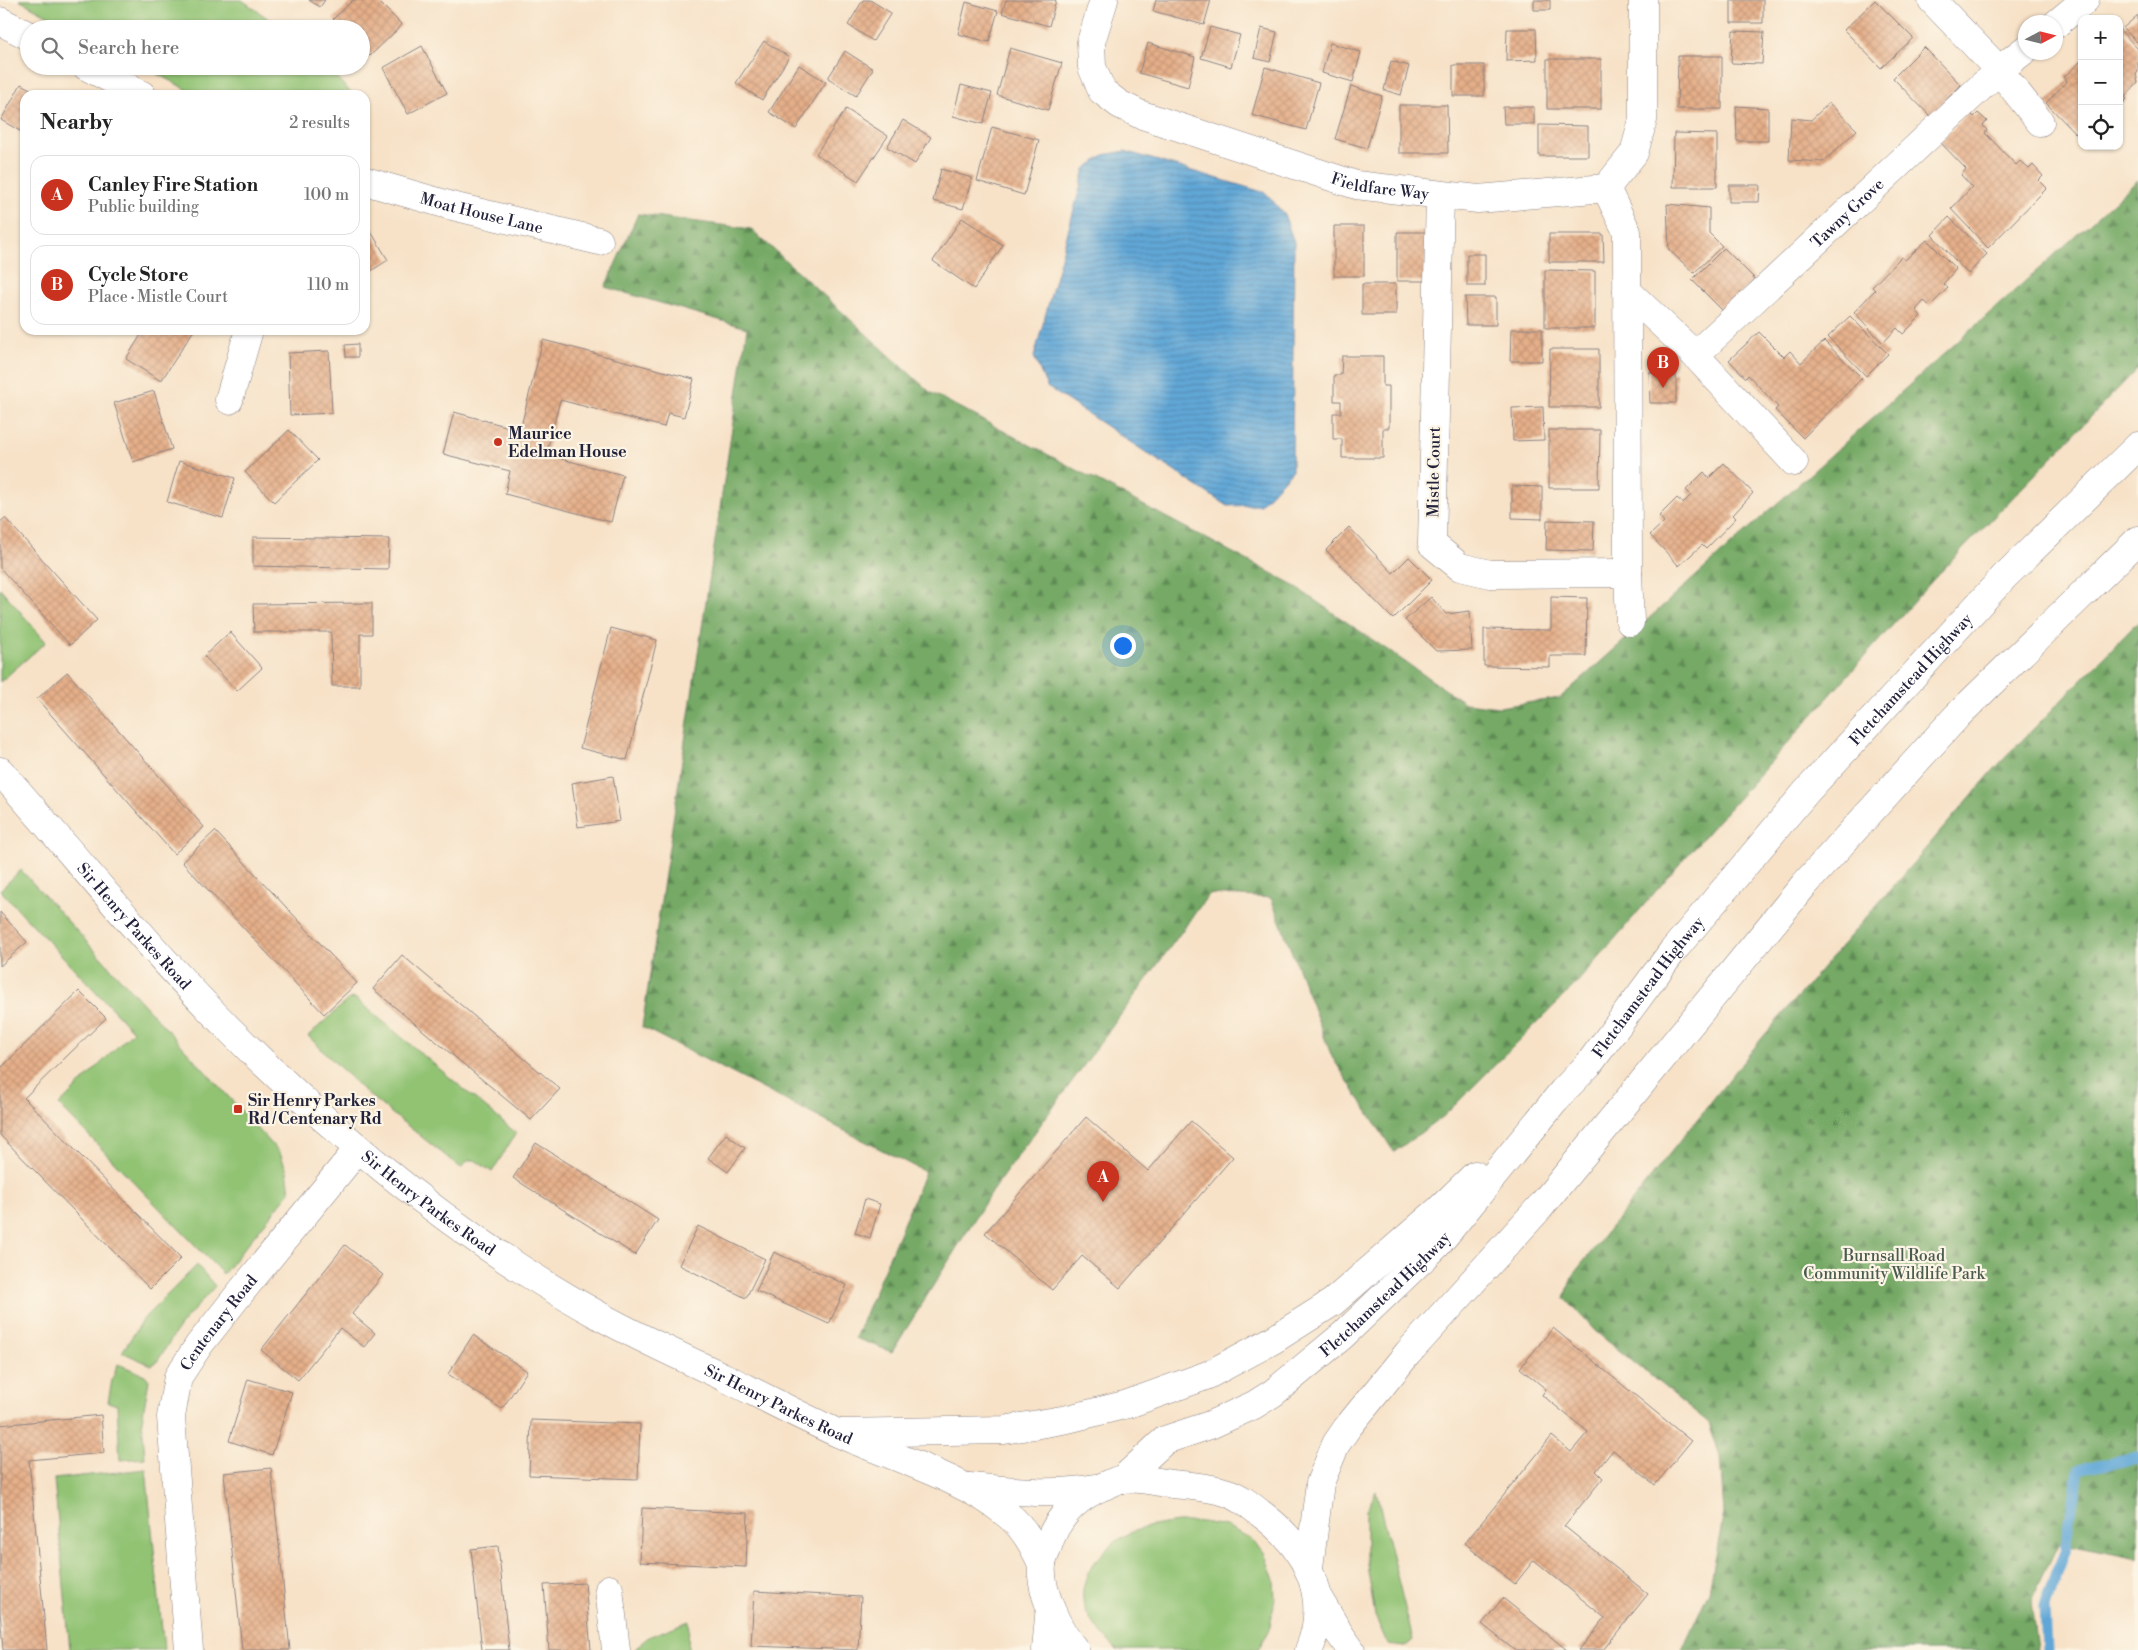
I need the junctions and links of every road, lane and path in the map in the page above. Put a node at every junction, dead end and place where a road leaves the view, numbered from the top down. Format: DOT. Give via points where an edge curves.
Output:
graph roads {
  1 [pos="1104,0"];
  2 [pos="1643,0"];
  3 [pos="1932,0"];
  4 [pos="2085,0"];
  5 [pos="2063,18"];
  6 [pos="0,22"];
  7 [pos="20,32"];
  8 [pos="2018,55"];
  9 [pos="1999,70"];
  10 [pos="103,75"];
  11 [pos="132,90"];
  12 [pos="2040,122"];
  13 [pos="370,182"];
  14 [pos="1606,188"];
  15 [pos="1440,195"];
  16 [pos="599,241"];
  17 [pos="1627,291"];
  18 [pos="248,335"];
  19 [pos="1695,355"];
  20 [pos="229,400"];
  21 [pos="2138,446"];
  22 [pos="1794,462"];
  23 [pos="2138,540"];
  24 [pos="1628,573"];
  25 [pos="1630,622"];
  26 [pos="0,771"];
  27 [pos="1563,1091"];
  28 [pos="358,1149"];
  29 [pos="839,1433"];
  30 [pos="1123,1479"];
  31 [pos="965,1487"];
  32 [pos="1096,1488"];
  33 [pos="1042,1564"];
  34 [pos="1309,1567"];
  35 [pos="609,1588"];
  36 [pos="1317,1596"];
  37 [pos="1050,1606"];
  38 [pos="189,1650"];
  39 [pos="616,1650"];
  40 [pos="1046,1650"];
  41 [pos="1075,1650"];
  42 [pos="1308,1650"];
  43 [pos="1351,1650"];
  1 -- 15 [label="main road, Fieldfare Way" via="1091,42 1092,67 1102,91 1119,104 1139,114 1356,185"];
  2 -- 14 [label="main road" via="1643,120 1634,153"];
  3 -- 9 [label="main road"];
  4 -- 5 [label="main road"];
  6 -- 7 [label="main road"];
  8 -- 9 [label="main road, Tawny Grove"];
  9 -- 12 [label="main road"];
  9 -- 19 [label="main road, Tawny Grove"];
  10 -- 11 [label="main road"];
  13 -- 16 [label="main road, Moat House Lane" via="452,206"];
  14 -- 15 [label="main road, Fieldfare Way" via="1478,200"];
  14 -- 17 [label="main road" via="1627,232"];
  15 -- 24 [label="main road, Mistle Court" via="1432,544 1460,567 1490,574"];
  17 -- 19 [label="main road"];
  17 -- 24 [label="main road"];
  18 -- 20 [label="main road"];
  19 -- 22 [label="main road"];
  21 -- 27 [label="main road, Fletchamstead Highway" via="2004,577 1807,791 1672,952 1589,1064"];
  23 -- 34 [label="main road" via="1958,715 1804,885 1541,1206 1408,1353 1347,1428 1336,1444 1320,1483"];
  24 -- 25 [label="main road"];
  26 -- 28 [label="main road, Sir Henry Parkes Road" via="229,1029"];
  27 -- 29 [label="main road" via="1440,1209 1333,1302 1274,1340 1208,1375 1128,1404 1004,1430"];
  27 -- 30 [label="main road, Fletchamstead Highway" via="1437,1246 1342,1336 1273,1393 1210,1425 1166,1440"];
  28 -- 29 [label="main road, Sir Henry Parkes Road" via="479,1240 583,1306"];
  28 -- 38 [label="main road, Centenary Road" via="240,1292 178,1377 171,1417"];
  29 -- 31 [label="main road, Sir Henry Parkes Road"];
  30 -- 32 [label="main road"];
  30 -- 34 [label="main road" via="1207,1488 1246,1502 1271,1520"];
  31 -- 32 [label="main road, Sir Henry Parkes Road" via="1035,1493 1066,1493"];
  31 -- 33 [label="main road, Sir Henry Parkes Road" via="1008,1515 1029,1537"];
  32 -- 33 [label="main road" via="1075,1502 1060,1519"];
  33 -- 37 [label="main road"];
  34 -- 36 [label="main road"];
  35 -- 39 [label="main road"];
  36 -- 42 [label="main road" via="1317,1616"];
  36 -- 43 [label="main road"];
  37 -- 40 [label="main road"];
  37 -- 41 [label="main road"];
}
